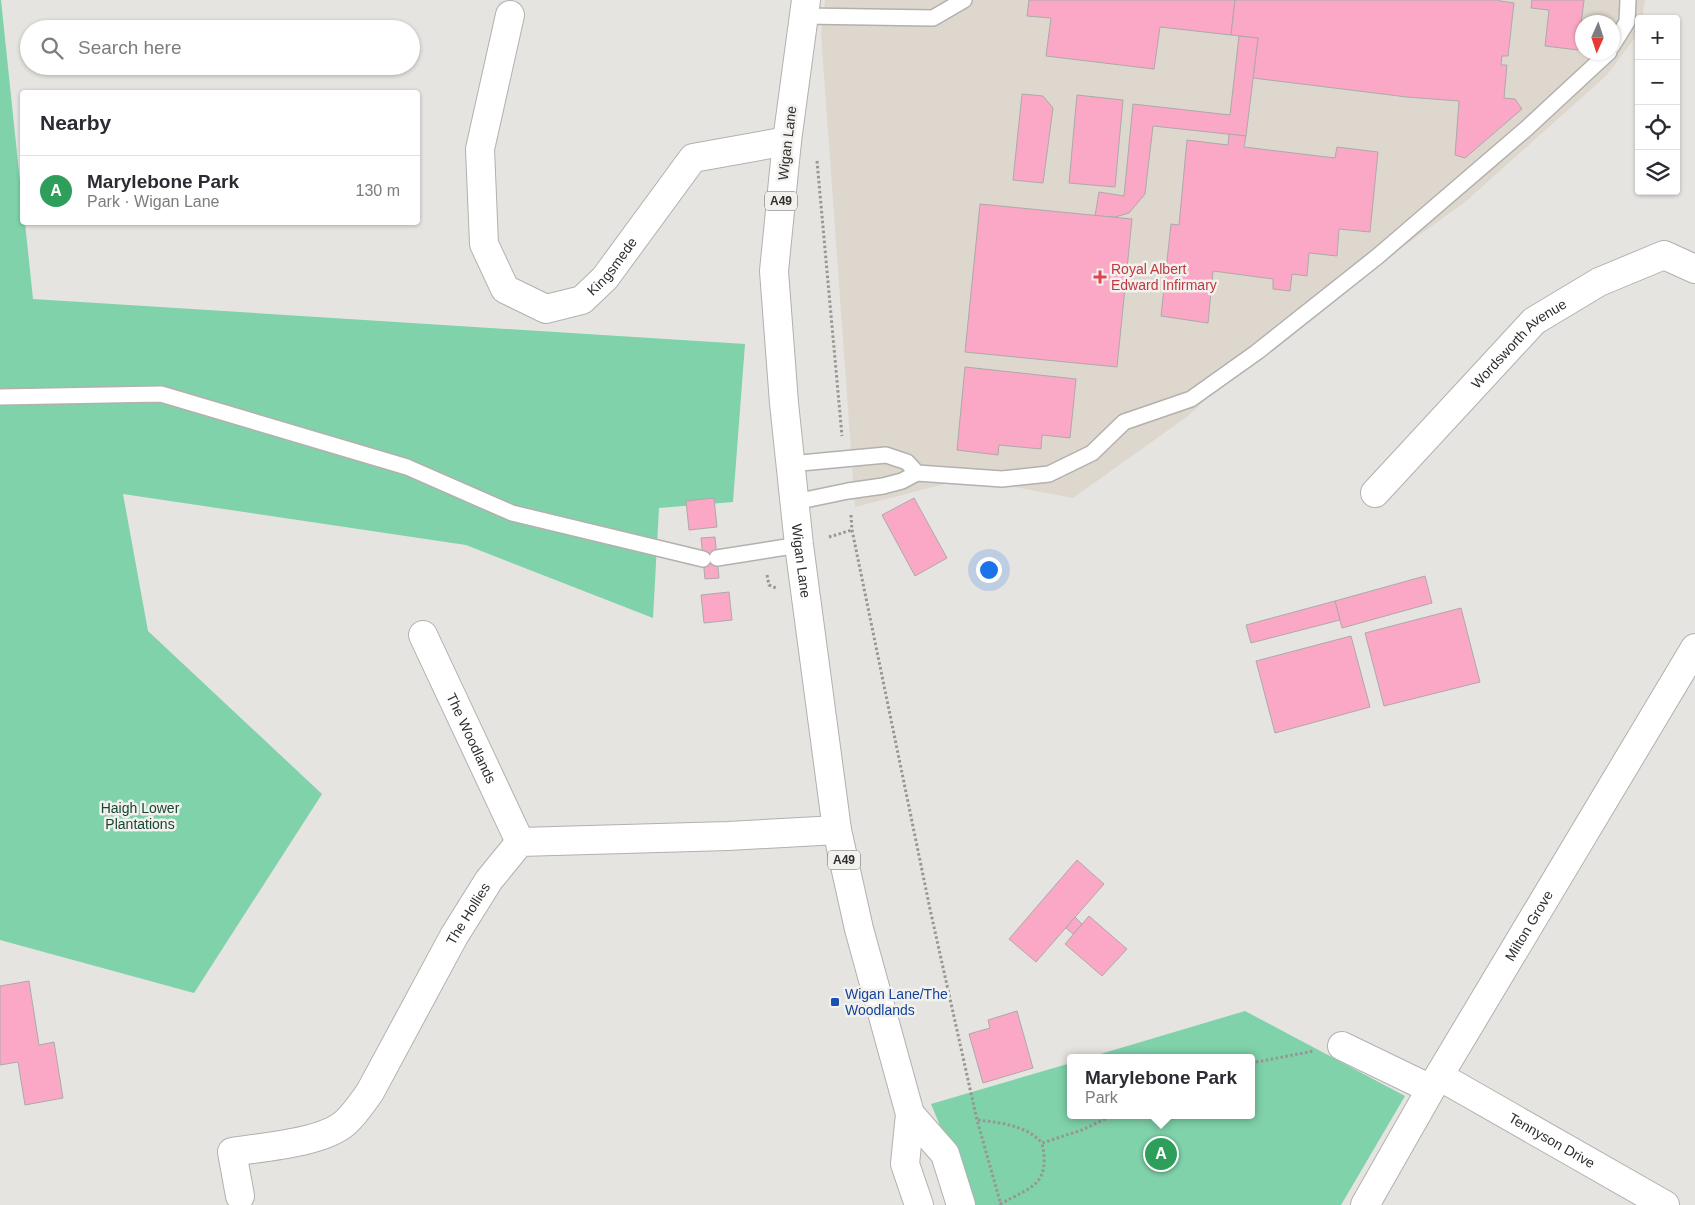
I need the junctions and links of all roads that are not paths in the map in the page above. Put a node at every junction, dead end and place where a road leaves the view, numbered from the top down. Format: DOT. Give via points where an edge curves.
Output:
graph roads {
  1 [pos="964,0"];
  2 [pos="1628,0"];
  3 [pos="805,8"];
  4 [pos="510,15"];
  5 [pos="1620,33"];
  6 [pos="1600,60"];
  7 [pos="787,141"];
  8 [pos="1695,269"];
  9 [pos="0,396"];
  10 [pos="790,464"];
  11 [pos="918,473"];
  12 [pos="1375,493"];
  13 [pos="795,502"];
  14 [pos="800,545"];
  15 [pos="423,635"];
  16 [pos="1695,648"];
  17 [pos="837,830"];
  18 [pos="520,842"];
  19 [pos="1342,1046"];
  20 [pos="1435,1083"];
  21 [pos="910,1114"];
  22 [pos="240,1196"];
  23 [pos="919,1205"];
  24 [pos="961,1205"];
  25 [pos="1365,1205"];
  26 [pos="1665,1205"];
  1 -- 3 [label="lane" via="933,18"];
  2 -- 5 [label="lane" via="1627,22"];
  3 -- 7 [label="main road, Wigan Lane / A49"];
  4 -- 7 [label="main road, Kingsmede" via="480,149 484,244 505,289 546,309 582,300 605,278 693,158"];
  6 -- 11 [label="lane" via="1378,256 1258,352 1191,399 1124,422 1092,453 1049,474 1002,479"];
  7 -- 10 [label="main road, Wigan Lane / A49" via="774,271"];
  8 -- 12 [label="main road, Wordsworth Avenue" via="1664,255 1599,282 1534,321"];
  9 -- 14 [label="lane" via="161,394 407,467 512,513 710,558"];
  10 -- 11 [label="lane" via="886,456 907,462"];
  10 -- 13 [label="main road, Wigan Lane / A49"];
  11 -- 13 [label="lane" via="883,486"];
  13 -- 14 [label="main road, Wigan Lane / A49"];
  14 -- 17 [label="main road, Wigan Lane / A49"];
  15 -- 18 [label="main road, The Woodlands"];
  16 -- 20 [label="main road, Milton Grove"];
  17 -- 18 [label="main road"];
  17 -- 21 [label="main road, Wigan Lane / A49" via="859,929"];
  18 -- 22 [label="main road, The Hollies" via="489,880 454,936 358,1110 345,1124 310,1139 232,1152"];
  19 -- 20 [label="main road, Tennyson Drive"];
  20 -- 25 [label="main road, Milton Grove"];
  20 -- 26 [label="main road, Tennyson Drive"];
  21 -- 23 [label="main road, Wigan Lane / A49" via="905,1164"];
  21 -- 24 [label="main road, Wigan Lane / A49" via="945,1154"];
}
